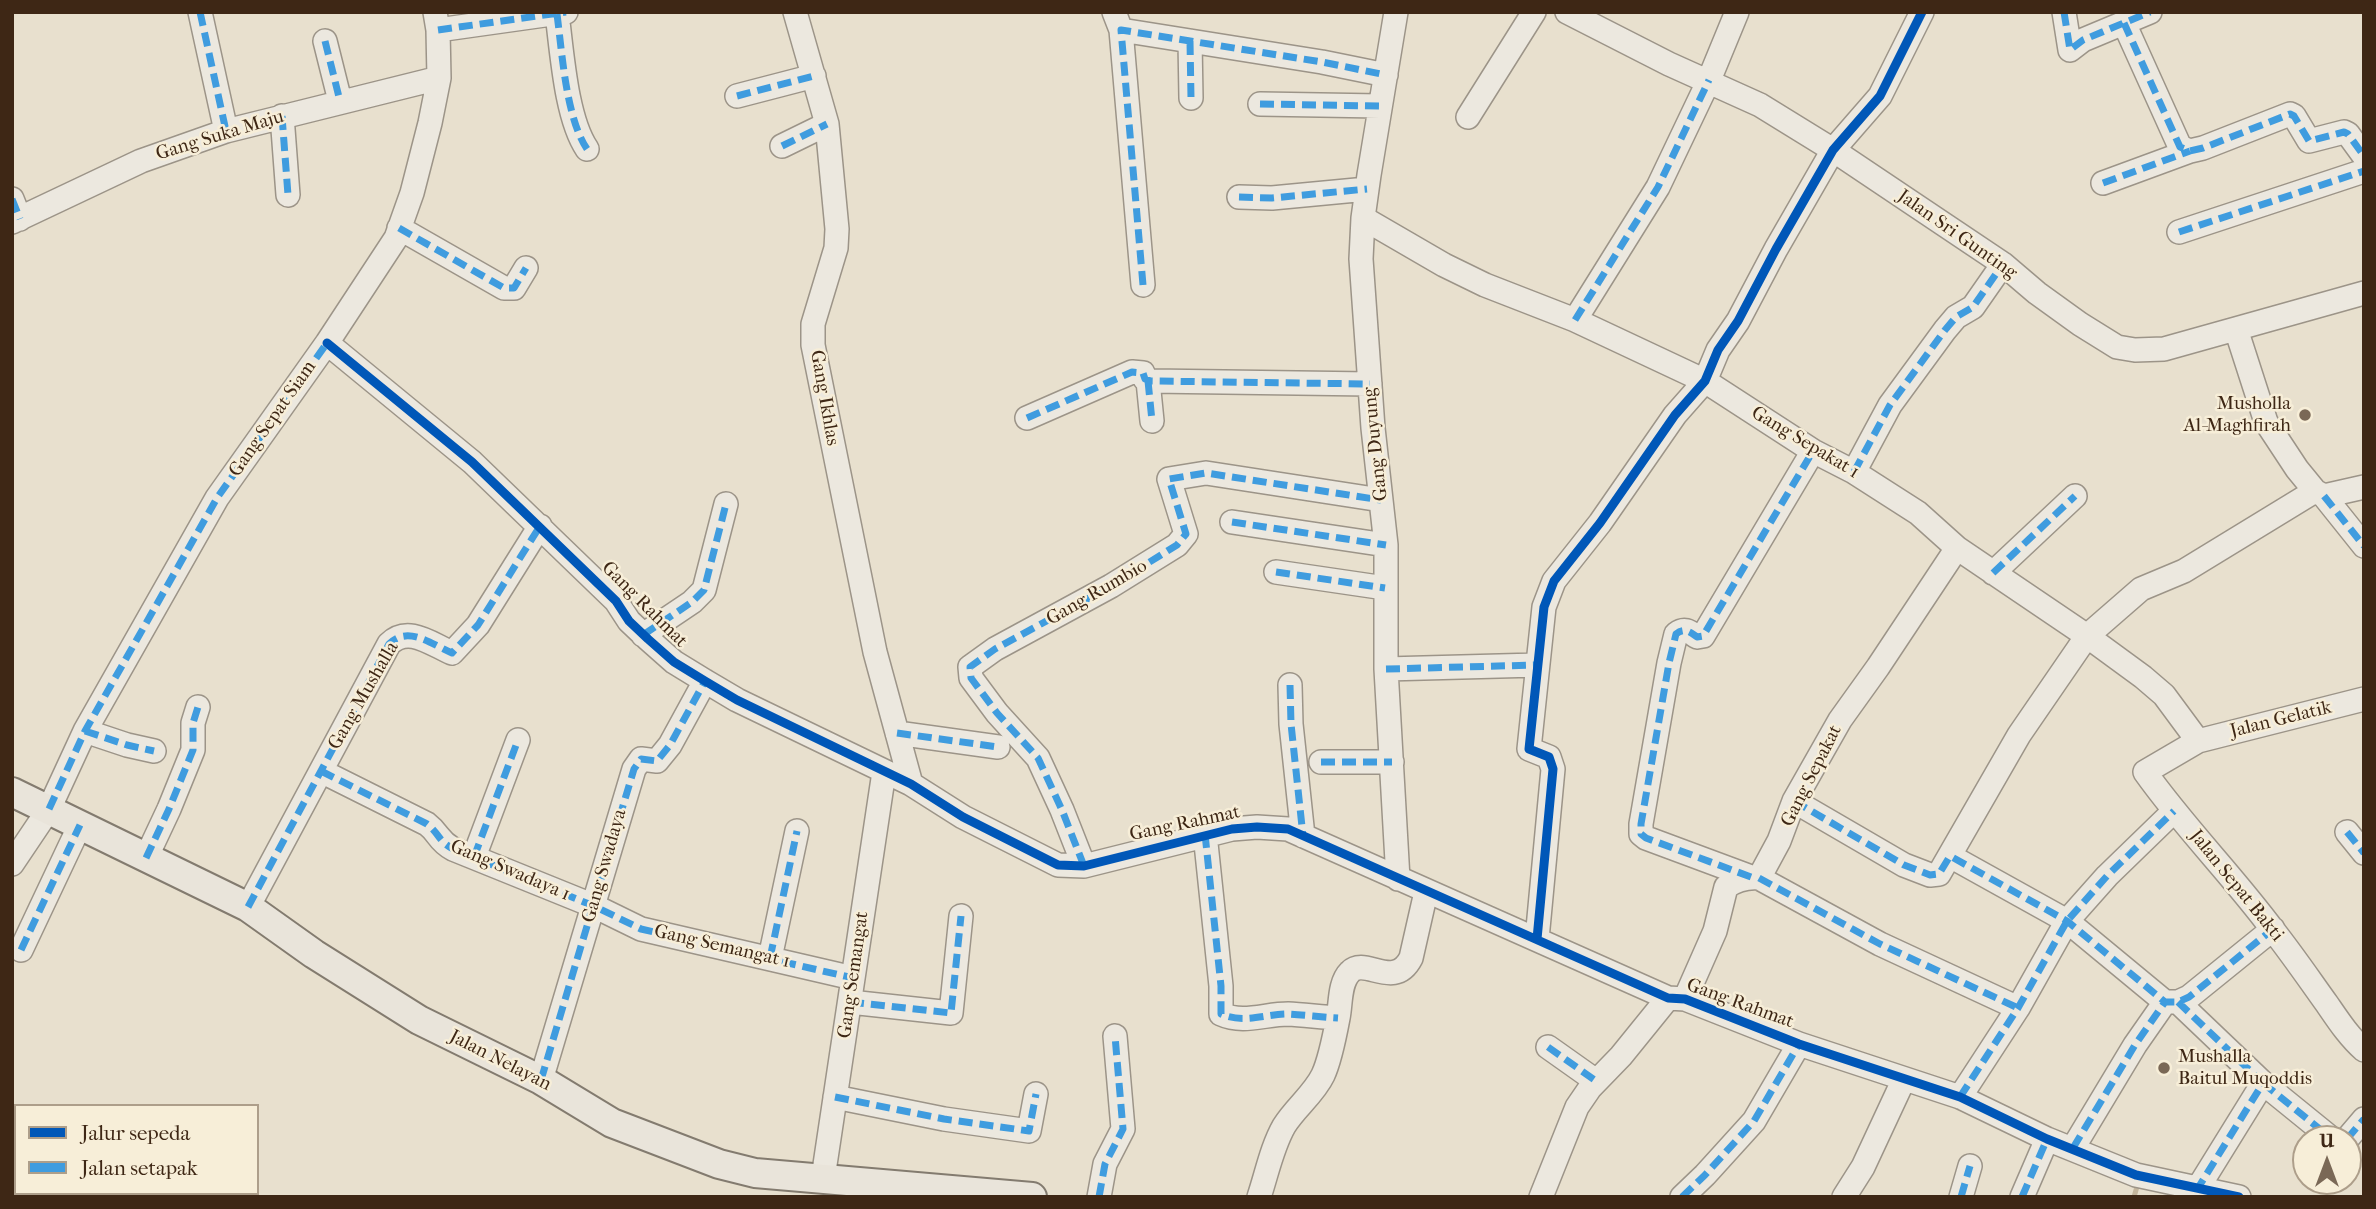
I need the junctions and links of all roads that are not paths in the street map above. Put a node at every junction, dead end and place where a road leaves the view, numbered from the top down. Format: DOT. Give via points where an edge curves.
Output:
graph roads {
  1 [pos="200,12"];
  2 [pos="795,12"];
  3 [pos="1396,12"];
  4 [pos="1534,12"];
  5 [pos="1567,12"];
  6 [pos="1737,12"];
  7 [pos="1922,12"];
  8 [pos="2064,12"];
  9 [pos="2150,12"];
  10 [pos="561,13"];
  11 [pos="437,21"];
  12 [pos="1118,21"];
  13 [pos="2124,23"];
  14 [pos="325,41"];
  15 [pos="1190,41"];
  16 [pos="1386,75"];
  17 [pos="814,76"];
  18 [pos="439,78"];
  19 [pos="1709,80"];
  20 [pos="737,96"];
  21 [pos="1191,98"];
  22 [pos="340,101"];
  23 [pos="1260,104"];
  24 [pos="1380,106"];
  25 [pos="282,116"];
  26 [pos="1468,117"];
  27 [pos="827,124"];
  28 [pos="226,131"];
  29 [pos="782,146"];
  30 [pos="587,149"];
  31 [pos="1833,150"];
  32 [pos="2190,151"];
  33 [pos="2364,156"];
  34 [pos="2364,171"];
  35 [pos="2103,183"];
  36 [pos="1367,189"];
  37 [pos="288,195"];
  38 [pos="1239,197"];
  39 [pos="15,213"];
  40 [pos="1363,218"];
  41 [pos="399,228"];
  42 [pos="2179,232"];
  43 [pos="2003,264"];
  44 [pos="526,268"];
  45 [pos="1143,285"];
  46 [pos="2364,293"];
  47 [pos="1575,320"];
  48 [pos="2236,330"];
  49 [pos="327,343"];
  50 [pos="1148,381"];
  51 [pos="1705,381"];
  52 [pos="1370,384"];
  53 [pos="1027,418"];
  54 [pos="1152,421"];
  55 [pos="1813,451"];
  56 [pos="1854,472"];
  57 [pos="2364,487"];
  58 [pos="2319,494"];
  59 [pos="2075,496"];
  60 [pos="1381,500"];
  61 [pos="726,504"];
  62 [pos="1232,522"];
  63 [pos="540,526"];
  64 [pos="1386,545"];
  65 [pos="2364,546"];
  66 [pos="1956,548"];
  67 [pos="1276,572"];
  68 [pos="1993,573"];
  69 [pos="1385,588"];
  70 [pos="643,635"];
  71 [pos="2087,636"];
  72 [pos="1537,665"];
  73 [pos="1386,669"];
  74 [pos="705,681"];
  75 [pos="1290,685"];
  76 [pos="2364,699"];
  77 [pos="198,707"];
  78 [pos="85,732"];
  79 [pos="897,733"];
  80 [pos="518,740"];
  81 [pos="2198,741"];
  82 [pos="998,747"];
  83 [pos="154,751"];
  84 [pos="1321,762"];
  85 [pos="1392,762"];
  86 [pos="321,771"];
  87 [pos="884,772"];
  88 [pos="911,784"];
  89 [pos="12,792"];
  90 [pos="1794,801"];
  91 [pos="48,809"];
  92 [pos="2174,811"];
  93 [pos="80,825"];
  94 [pos="797,831"];
  95 [pos="2347,832"];
  96 [pos="1205,834"];
  97 [pos="1303,836"];
  98 [pos="2364,853"];
  99 [pos="1950,856"];
  100 [pos="474,857"];
  101 [pos="146,858"];
  102 [pos="12,864"];
  103 [pos="1084,866"];
  104 [pos="1755,878"];
  105 [pos="1398,879"];
  106 [pos="1426,892"];
  107 [pos="594,906"];
  108 [pos="248,907"];
  109 [pos="961,916"];
  110 [pos="2067,921"];
  111 [pos="2273,929"];
  112 [pos="1538,939"];
  113 [pos="21,950"];
  114 [pos="770,958"];
  115 [pos="853,978"];
  116 [pos="1677,999"];
  117 [pos="850,1002"];
  118 [pos="2172,1002"];
  119 [pos="2018,1009"];
  120 [pos="1338,1018"];
  121 [pos="1115,1037"];
  122 [pos="1798,1044"];
  123 [pos="1548,1047"];
  124 [pos="2364,1050"];
  125 [pos="1905,1079"];
  126 [pos="541,1080"];
  127 [pos="1596,1081"];
  128 [pos="2263,1083"];
  129 [pos="1036,1094"];
  130 [pos="835,1097"];
  131 [pos="1960,1097"];
  132 [pos="2315,1125"];
  133 [pos="2047,1139"];
  134 [pos="2073,1148"];
  135 [pos="1970,1166"];
  136 [pos="822,1178"];
  137 [pos="2198,1188"];
  138 [pos="1032,1197"];
  139 [pos="1099,1197"];
  140 [pos="1259,1197"];
  141 [pos="1541,1197"];
  142 [pos="1682,1197"];
  143 [pos="1844,1197"];
  144 [pos="1961,1197"];
  145 [pos="2022,1197"];
  146 [pos="2239,1197"];
  1 -- 28 [label="street"];
  2 -- 17 [label="street, Gang Ikhlas"];
  3 -- 16 [label="street, Gang Duyung"];
  4 -- 26 [label="street"];
  5 -- 19 [label="street, Jalan Sri Gunting"];
  6 -- 19 [label="street"];
  7 -- 31 [label="street" via="1880,96"];
  8 -- 13 [label="street" via="2070,50"];
  9 -- 13 [label="street"];
  10 -- 11 [label="street"];
  10 -- 30 [label="street" via="565,75 578,136"];
  11 -- 18 [label="street, Gang Sepat Siam"];
  12 -- 15 [label="street"];
  12 -- 45 [label="street"];
  13 -- 32 [label="street" via="2180,147"];
  14 -- 22 [label="street"];
  15 -- 16 [label="street"];
  15 -- 21 [label="street"];
  16 -- 24 [label="street, Gang Duyung"];
  17 -- 20 [label="street"];
  17 -- 27 [label="street, Gang Ikhlas"];
  18 -- 22 [label="street, Gang Suka Maju"];
  18 -- 41 [label="street, Gang Sepat Siam"];
  19 -- 31 [label="street, Jalan Sri Gunting"];
  19 -- 47 [label="street" via="1658,187"];
  22 -- 25 [label="street, Gang Suka Maju"];
  23 -- 24 [label="street"];
  24 -- 36 [label="street, Gang Duyung"];
  25 -- 28 [label="street, Gang Suka Maju"];
  25 -- 37 [label="street"];
  27 -- 29 [label="street"];
  27 -- 79 [label="street, Gang Ikhlas" via="836,248 813,324 813,345 875,652"];
  28 -- 39 [label="street, Gang Suka Maju"];
  31 -- 43 [label="street, Jalan Sri Gunting"];
  31 -- 51 [label="street" via="1718,350"];
  32 -- 33 [label="street" via="2290,114 2309,141 2344,132"];
  32 -- 35 [label="street"];
  34 -- 42 [label="street"];
  36 -- 38 [label="street"];
  36 -- 40 [label="street, Gang Duyung"];
  40 -- 47 [label="street, Gang Sepakat 1" via="1454,270"];
  40 -- 52 [label="street, Gang Duyung" via="1361,259"];
  41 -- 44 [label="street" via="504,288 514,288"];
  41 -- 49 [label="street, Gang Sepat Siam"];
  43 -- 48 [label="street, Jalan Sri Gunting" via="2117,347 2164,349"];
  43 -- 56 [label="street" via="1973,307 1945,330 1890,405"];
  46 -- 48 [label="street, Jalan Sri Gunting"];
  47 -- 51 [label="street, Gang Sepakat 1"];
  48 -- 58 [label="street" via="2266,422"];
  49 -- 63 [label="street, Gang Rahmat" via="433,428"];
  49 -- 78 [label="street, Gang Sepat Siam" via="217,498"];
  50 -- 52 [label="street"];
  50 -- 53 [label="street" via="1143,373 1132,372"];
  50 -- 54 [label="street"];
  51 -- 55 [label="street, Gang Sepakat 1"];
  51 -- 72 [label="street" via="1675,415 1555,581 1544,607"];
  52 -- 60 [label="street, Gang Duyung"];
  55 -- 56 [label="street, Gang Sepakat 1"];
  55 -- 104 [label="street" via="1703,636 1687,630 1676,634 1641,824 1646,838"];
  56 -- 66 [label="street, Gang Sepakat 1" via="1918,513"];
  57 -- 58 [label="street"];
  58 -- 65 [label="street"];
  58 -- 71 [label="street" via="2184,571 2141,589"];
  59 -- 68 [label="street"];
  60 -- 64 [label="street, Gang Duyung"];
  60 -- 103 [label="street, Gang Rumbio" via="1206,473 1169,479 1186,534 1177,545 970,667 971,678 997,713 1038,758"];
  61 -- 70 [label="street" via="704,590"];
  62 -- 64 [label="street"];
  63 -- 70 [label="street, Gang Rahmat" via="616,601"];
  63 -- 86 [label="street, Gang Mushalla" via="478,625 452,653 413,635 397,636 389,644"];
  64 -- 69 [label="street, Gang Duyung"];
  66 -- 68 [label="street, Gang Sepakat 1"];
  66 -- 90 [label="street, Gang Sepakat" via="1840,720"];
  67 -- 69 [label="street"];
  68 -- 71 [label="street, Gang Sepakat 1"];
  69 -- 73 [label="street, Gang Duyung"];
  70 -- 74 [label="street, Gang Rahmat"];
  71 -- 81 [label="street, Gang Sepakat 1" via="2164,695"];
  71 -- 99 [label="street" via="2019,735"];
  72 -- 73 [label="street"];
  72 -- 112 [label="street" via="1529,749 1549,757 1553,769"];
  73 -- 85 [label="street, Gang Duyung"];
  74 -- 87 [label="street, Gang Rahmat"];
  74 -- 107 [label="street, Gang Swadaya" via="670,745 657,761 642,759 634,769"];
  75 -- 97 [label="street"];
  76 -- 81 [label="street, Jalan Gelatik"];
  77 -- 101 [label="street" via="193,750"];
  78 -- 83 [label="street"];
  78 -- 91 [label="street, Gang Sepat Siam"];
  79 -- 82 [label="street"];
  79 -- 88 [label="street, Gang Ikhlas"];
  80 -- 100 [label="street"];
  81 -- 92 [label="street, Jalan Sepat Bakti" via="2145,772"];
  84 -- 85 [label="street"];
  85 -- 105 [label="street, Gang Duyung"];
  86 -- 100 [label="street, Gang Swadaya 1" via="427,824 440,842"];
  86 -- 108 [label="street, Gang Mushalla"];
  87 -- 88 [label="street, Gang Rahmat"];
  87 -- 115 [label="street, Gang Semangat"];
  88 -- 103 [label="street, Gang Rahmat" via="963,817 1058,865"];
  89 -- 91 [label="main road, Jalan Nelayan"];
  90 -- 99 [label="street" via="1904,865 1930,875 1939,874"];
  90 -- 104 [label="street, Gang Sepakat" via="1779,841"];
  91 -- 93 [label="main road, Jalan Nelayan"];
  91 -- 102 [label="street, Gang Sepat Siam"];
  92 -- 110 [label="street"];
  92 -- 111 [label="street, Jalan Sepat Bakti"];
  93 -- 101 [label="main road, Jalan Nelayan"];
  93 -- 113 [label="street"];
  94 -- 114 [label="street"];
  95 -- 98 [label="street"];
  96 -- 97 [label="street, Gang Rahmat" via="1264,827"];
  96 -- 103 [label="street, Gang Rahmat"];
  96 -- 120 [label="street" via="1221,1014 1231,1019 1285,1014"];
  97 -- 105 [label="street, Gang Rahmat"];
  99 -- 110 [label="street"];
  100 -- 107 [label="street, Gang Swadaya 1"];
  101 -- 108 [label="main road, Jalan Nelayan"];
  104 -- 116 [label="street, Gang Sepakat" via="1726,887 1715,931"];
  104 -- 119 [label="street"];
  105 -- 106 [label="street, Gang Rahmat"];
  106 -- 112 [label="street, Gang Rahmat"];
  106 -- 120 [label="street" via="1407,966 1388,973 1358,967 1350,971"];
  107 -- 114 [label="street, Gang Semangat 1" via="641,929"];
  107 -- 126 [label="street, Gang Swadaya"];
  108 -- 126 [label="main road, Jalan Nelayan" via="419,1020"];
  109 -- 117 [label="street" via="951,1013"];
  110 -- 118 [label="street"];
  110 -- 119 [label="street"];
  111 -- 118 [label="street" via="2200,989"];
  111 -- 124 [label="street, Jalan Sepat Bakti"];
  112 -- 116 [label="street, Gang Rahmat"];
  114 -- 115 [label="street, Gang Semangat 1"];
  115 -- 117 [label="street, Gang Semangat"];
  116 -- 122 [label="street, Gang Rahmat"];
  116 -- 127 [label="street, Gang Sepakat"];
  117 -- 130 [label="street, Gang Semangat"];
  118 -- 128 [label="street"];
  118 -- 134 [label="street" via="2135,1045"];
  119 -- 131 [label="street"];
  120 -- 140 [label="street" via="1323,1076 1284,1127"];
  121 -- 139 [label="street" via="1123,1129 1105,1164"];
  122 -- 125 [label="street, Gang Rahmat"];
  122 -- 142 [label="street" via="1754,1121"];
  123 -- 127 [label="street"];
  125 -- 131 [label="street, Gang Rahmat"];
  125 -- 143 [label="street"];
  126 -- 136 [label="main road, Jalan Nelayan" via="612,1123 719,1164 755,1173"];
  127 -- 141 [label="street, Gang Sepakat" via="1577,1107"];
  128 -- 132 [label="street"];
  128 -- 137 [label="street"];
  129 -- 130 [label="street" via="1030,1131"];
  130 -- 136 [label="street, Gang Semangat"];
  131 -- 133 [label="street, Gang Rahmat"];
  133 -- 134 [label="street, Gang Rahmat"];
  133 -- 145 [label="street"];
  134 -- 137 [label="street, Gang Rahmat" via="2136,1175"];
  135 -- 144 [label="street"];
  136 -- 138 [label="main road, Jalan Nelayan"];
  137 -- 146 [label="street, Gang Rahmat"];
}
